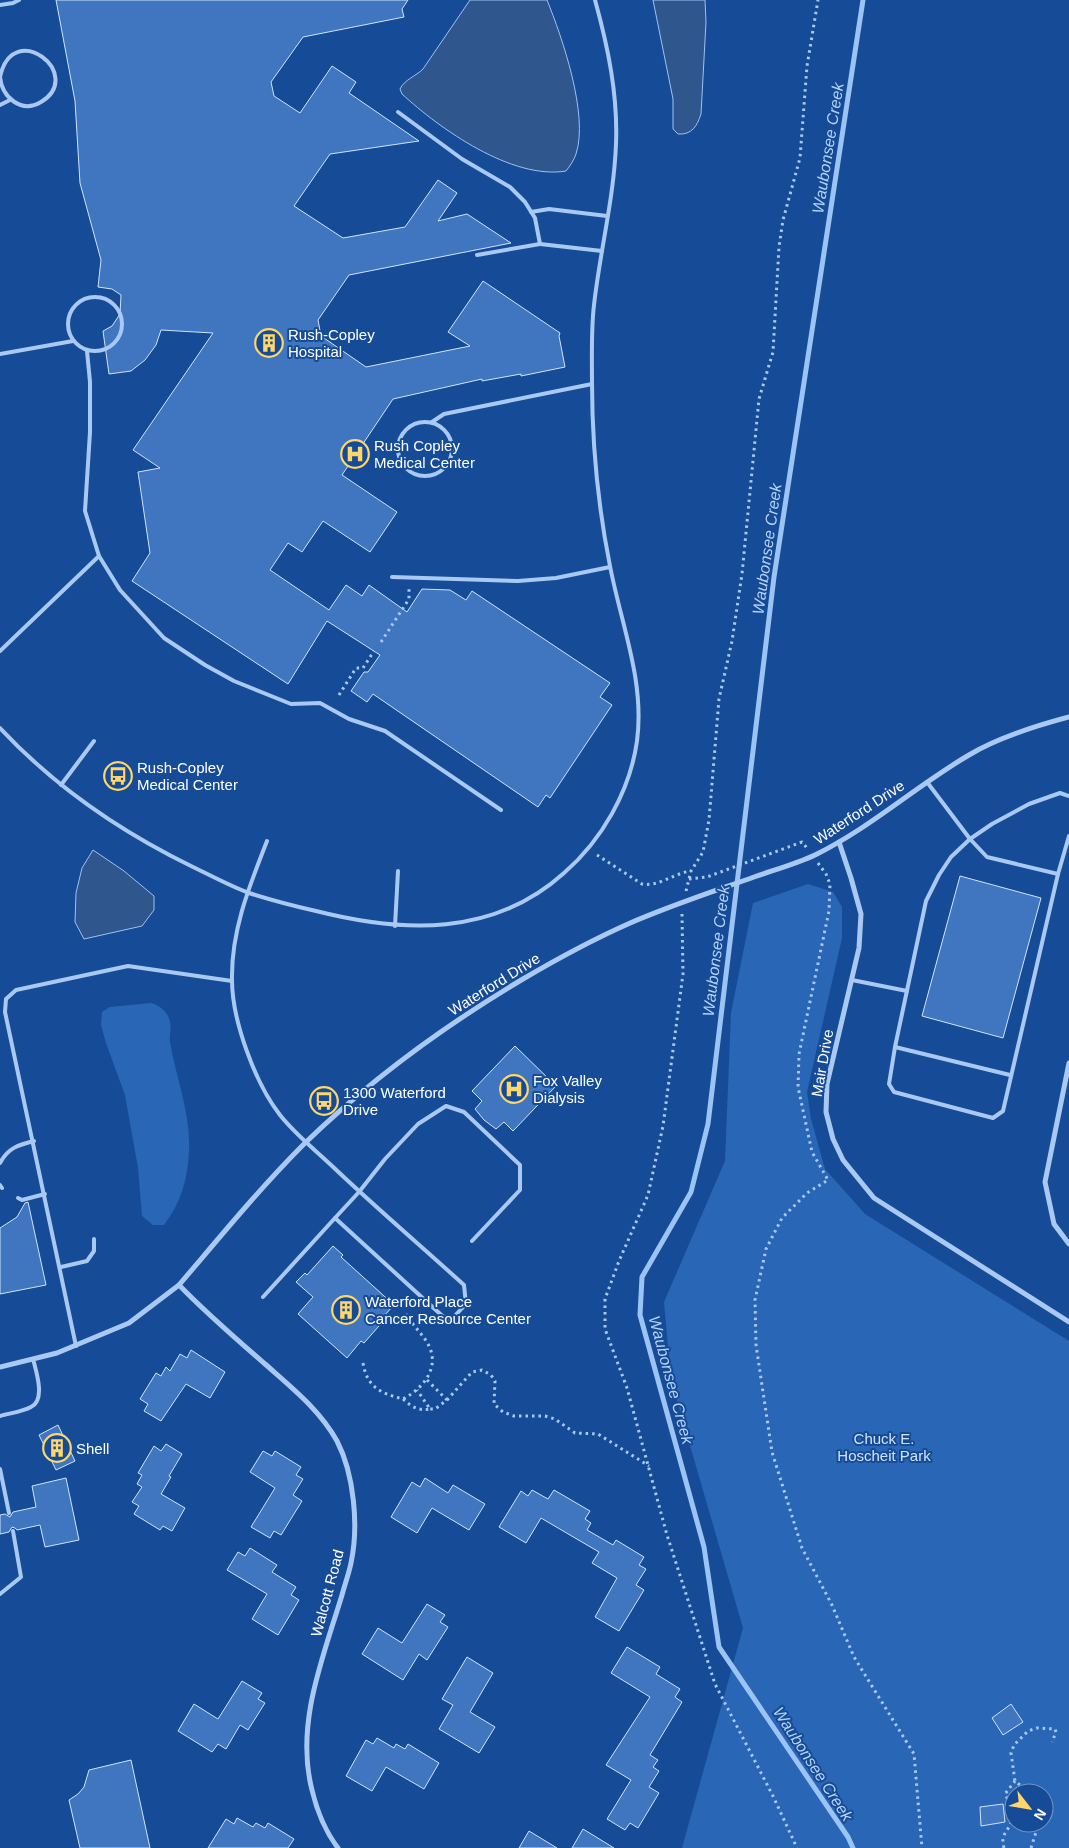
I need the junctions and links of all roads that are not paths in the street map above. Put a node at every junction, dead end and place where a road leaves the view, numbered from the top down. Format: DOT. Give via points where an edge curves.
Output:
graph roads {
  1 [pos="19,0"];
  2 [pos="595,0"];
  3 [pos="0,5"];
  4 [pos="0,77"];
  5 [pos="10,100"];
  6 [pos="0,104"];
  7 [pos="398,112"];
  8 [pos="532,212"];
  9 [pos="607,216"];
  10 [pos="540,244"];
  11 [pos="602,251"];
  12 [pos="477,255"];
  13 [pos="73,341"];
  14 [pos="87,351"];
  15 [pos="0,354"];
  16 [pos="592,384"];
  17 [pos="432,422"];
  18 [pos="99,556"];
  19 [pos="610,567"];
  20 [pos="392,577"];
  21 [pos="0,652"];
  22 [pos="1069,717"];
  23 [pos="0,728"];
  24 [pos="94,741"];
  25 [pos="928,782"];
  26 [pos="61,785"];
  27 [pos="1069,796"];
  28 [pos="501,810"];
  29 [pos="1069,836"];
  30 [pos="970,839"];
  31 [pos="267,841"];
  32 [pos="839,842"];
  33 [pos="398,871"];
  34 [pos="1058,874"];
  35 [pos="247,892"];
  36 [pos="395,926"];
  37 [pos="852,980"];
  38 [pos="232,981"];
  39 [pos="907,991"];
  40 [pos="895,1047"];
  41 [pos="1069,1063"];
  42 [pos="1010,1075"];
  43 [pos="34,1141"];
  44 [pos="306,1143"];
  45 [pos="0,1163"];
  46 [pos="359,1192"];
  47 [pos="45,1194"];
  48 [pos="18,1198"];
  49 [pos="335,1218"];
  50 [pos="94,1238"];
  51 [pos="472,1241"];
  52 [pos="1069,1244"];
  53 [pos="61,1267"];
  54 [pos="179,1285"];
  55 [pos="262,1297"];
  56 [pos="1069,1322"];
  57 [pos="76,1346"];
  58 [pos="33,1359"];
  59 [pos="0,1367"];
  60 [pos="0,1416"];
  61 [pos="0,1468"];
  62 [pos="9,1513"];
  63 [pos="13,1531"];
  64 [pos="0,1594"];
  65 [pos="338,1848"];
  1 -- 3 [label="lane"];
  2 -- 9 [label="lane" via="610,59 614,93 616,144"];
  4 -- 5 [label="lane" via="1,86"];
  4 -- 5 [label="lane" via="6,61 20,52 38,53 51,64 54,83 45,99 28,106"];
  5 -- 6 [label="lane"];
  7 -- 8 [label="lane" via="462,159 510,187"];
  8 -- 9 [label="lane" via="550,209"];
  8 -- 10 [label="lane"];
  9 -- 11 [label="lane"];
  10 -- 11 [label="lane"];
  10 -- 12 [label="lane"];
  11 -- 16 [label="lane" via="594,308"];
  13 -- 14 [label="lane"];
  13 -- 14 [label="lane" via="67,324 74,307 89,298 107,300 120,313 122,322 118,338 112,346 96,352"];
  13 -- 15 [label="lane"];
  14 -- 18 [label="lane" via="90,432 85,511"];
  16 -- 17 [label="lane" via="444,414"];
  16 -- 19 [label="lane" via="597,475"];
  17 -- 17 [label="lane" via="447,432 452,457 442,472 416,476 408,471 398,456 400,438 413,424"];
  18 -- 21 [label="lane"];
  18 -- 28 [label="lane" via="120,590 164,638 205,665 291,704 320,703 349,719 385,731"];
  19 -- 20 [label="lane" via="556,578 518,581"];
  19 -- 36 [label="lane" via="639,700 637,740 629,777 613,812 577,862 554,883 529,899 471,922 426,927"];
  22 -- 25 [label="street, Waterford Drive" via="1004,738 970,754"];
  23 -- 26 [label="lane"];
  24 -- 26 [label="lane"];
  25 -- 30 [label="lane"];
  25 -- 32 [label="street, Waterford Drive"];
  26 -- 35 [label="lane" via="114,824 156,849"];
  27 -- 30 [label="lane" via="1060,792 1029,804"];
  29 -- 34 [label="lane"];
  30 -- 34 [label="lane" via="987,856"];
  30 -- 39 [label="lane" via="951,857 926,901"];
  31 -- 35 [label="lane"];
  32 -- 37 [label="street, Mair Drive" via="861,914 859,948"];
  32 -- 44 [label="street, Waterford Drive" via="796,862 627,924 566,954 477,1006 407,1056"];
  33 -- 36 [label="lane"];
  34 -- 42 [label="lane"];
  35 -- 36 [label="lane" via="362,922"];
  35 -- 38 [label="lane" via="237,928"];
  37 -- 39 [label="lane"];
  37 -- 56 [label="street, Mair Drive" via="827,1084 826,1112 843,1160 874,1198"];
  38 -- 43 [label="lane" via="128,966 16,990 6,998 5,1012"];
  38 -- 44 [label="lane" via="235,1017 258,1075 279,1114"];
  39 -- 40 [label="lane"];
  40 -- 42 [label="lane"];
  40 -- 42 [label="lane" via="889,1084 894,1092 993,1118 1003,1111"];
  41 -- 52 [label="street" via="1045,1182 1054,1224"];
  43 -- 45 [label="lane" via="15,1146"];
  43 -- 47 [label="lane"];
  44 -- 46 [label="lane"];
  44 -- 54 [label="street, Waterford Drive" via="268,1181"];
  46 -- 49 [label="lane"];
  46 -- 49 [label="lane" via="464,1285 466,1304 450,1322"];
  46 -- 51 [label="lane" via="418,1124 446,1106 464,1112 520,1166 520,1190"];
  47 -- 48 [label="lane" via="22,1200"];
  47 -- 53 [label="lane"];
  49 -- 55 [label="lane"];
  50 -- 53 [label="lane" via="94,1250 87,1261"];
  53 -- 57 [label="lane"];
  54 -- 57 [label="street, Waterford Drive" via="129,1323"];
  54 -- 65 [label="street, Walcott Road" via="306,1401 328,1427 346,1462 353,1489 355,1519 352,1562 311,1700 307,1725 310,1781 316,1806"];
  57 -- 58 [label="street, Waterford Drive"];
  58 -- 59 [label="street, Waterford Drive"];
  58 -- 60 [label="lane" via="38,1400 32,1407"];
  61 -- 62 [label="lane"];
  63 -- 64 [label="lane" via="21,1577"];
}
